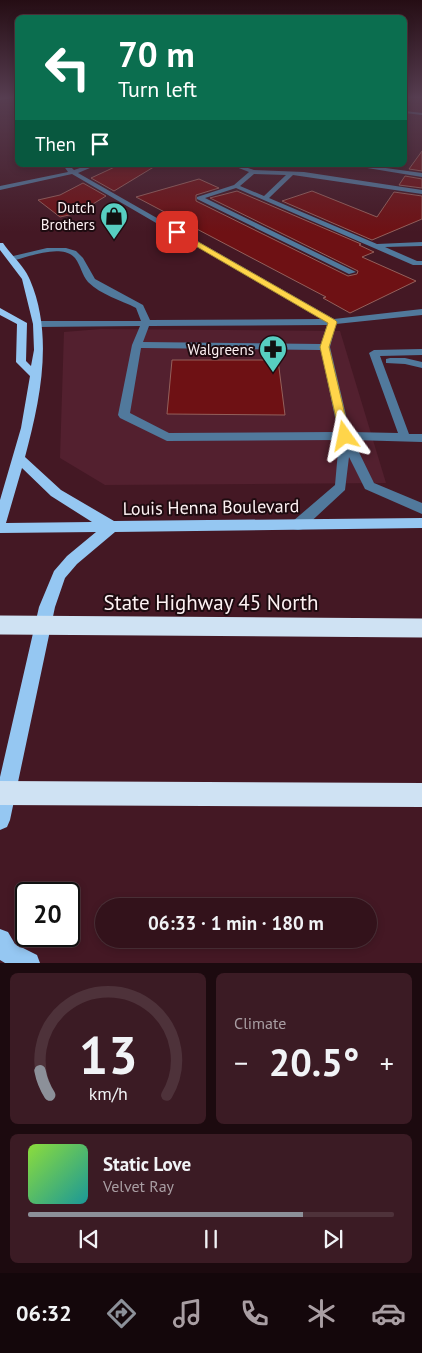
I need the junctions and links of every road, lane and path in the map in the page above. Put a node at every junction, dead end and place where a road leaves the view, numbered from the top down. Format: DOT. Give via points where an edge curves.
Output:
graph roads {
  1 [pos="66,167"];
  2 [pos="89,167"];
  3 [pos="239,167"];
  4 [pos="366,167"];
  5 [pos="253,172"];
  6 [pos="74,173"];
  7 [pos="292,173"];
  8 [pos="422,175"];
  9 [pos="236,186"];
  10 [pos="0,188"];
  11 [pos="422,192"];
  12 [pos="265,198"];
  13 [pos="422,244"];
  14 [pos="0,245"];
  15 [pos="375,246"];
  16 [pos="12,259"];
  17 [pos="422,263"];
  18 [pos="352,272"];
  19 [pos="0,311"];
  20 [pos="422,312"];
  21 [pos="146,322"];
  22 [pos="332,322"];
  23 [pos="38,324"];
  24 [pos="137,345"];
  25 [pos="325,347"];
  26 [pos="422,352"];
  27 [pos="377,361"];
  28 [pos="422,365"];
  29 [pos="35,375"];
  30 [pos="345,436"];
  31 [pos="404,438"];
  32 [pos="422,438"];
  33 [pos="18,458"];
  34 [pos="422,509"];
  35 [pos="0,522"];
  36 [pos="422,523"];
  37 [pos="298,525"];
  38 [pos="0,528"];
  39 [pos="112,528"];
  40 [pos="0,626"];
  41 [pos="422,628"];
  42 [pos="0,792"];
  43 [pos="422,795"];
  44 [pos="0,820"];
  45 [pos="0,940"];
  46 [pos="29,963"];
  1 -- 6 [label="street"];
  2 -- 6 [label="street"];
  3 -- 5 [label="street"];
  4 -- 8 [label="street"];
  5 -- 7 [label="street"];
  5 -- 9 [label="street"];
  6 -- 10 [label="street"];
  6 -- 22 [label="street"];
  7 -- 11 [label="street"];
  7 -- 12 [label="street"];
  9 -- 12 [label="street"];
  9 -- 18 [label="street" via="200,198"];
  12 -- 15 [label="street"];
  13 -- 15 [label="street"];
  14 -- 16 [label="main road"];
  15 -- 17 [label="street"];
  16 -- 21 [label="street" via="42,250 72,252 78,256 91,281 140,307"];
  16 -- 23 [label="main road" via="26,278"];
  19 -- 29 [label="main road" via="22,323 21,362"];
  20 -- 22 [label="street"];
  21 -- 22 [label="street"];
  21 -- 23 [label="street"];
  21 -- 24 [label="street"];
  22 -- 25 [label="street"];
  23 -- 29 [label="main road" via="39,350"];
  24 -- 25 [label="street"];
  24 -- 30 [label="street" via="124,415 167,437"];
  25 -- 30 [label="street"];
  26 -- 27 [label="street" via="374,353"];
  27 -- 28 [label="street"];
  27 -- 31 [label="street"];
  29 -- 33 [label="main road" via="27,428"];
  30 -- 31 [label="street"];
  30 -- 34 [label="street" via="369,486"];
  30 -- 37 [label="street" via="341,487"];
  31 -- 32 [label="street"];
  33 -- 35 [label="main road"];
  33 -- 39 [label="main road" via="56,493"];
  36 -- 37 [label="main road, Louis Henna Boulevard"];
  37 -- 39 [label="main road, Louis Henna Boulevard"];
  38 -- 39 [label="main road, Louis Henna Boulevard"];
  39 -- 44 [label="main road" via="72,560 59,575 47,607"];
  40 -- 41 [label="highway, State Highway 45 North, bridge"];
  42 -- 43 [label="highway, bridge"];
  45 -- 46 [label="main road" via="7,952"];
}
